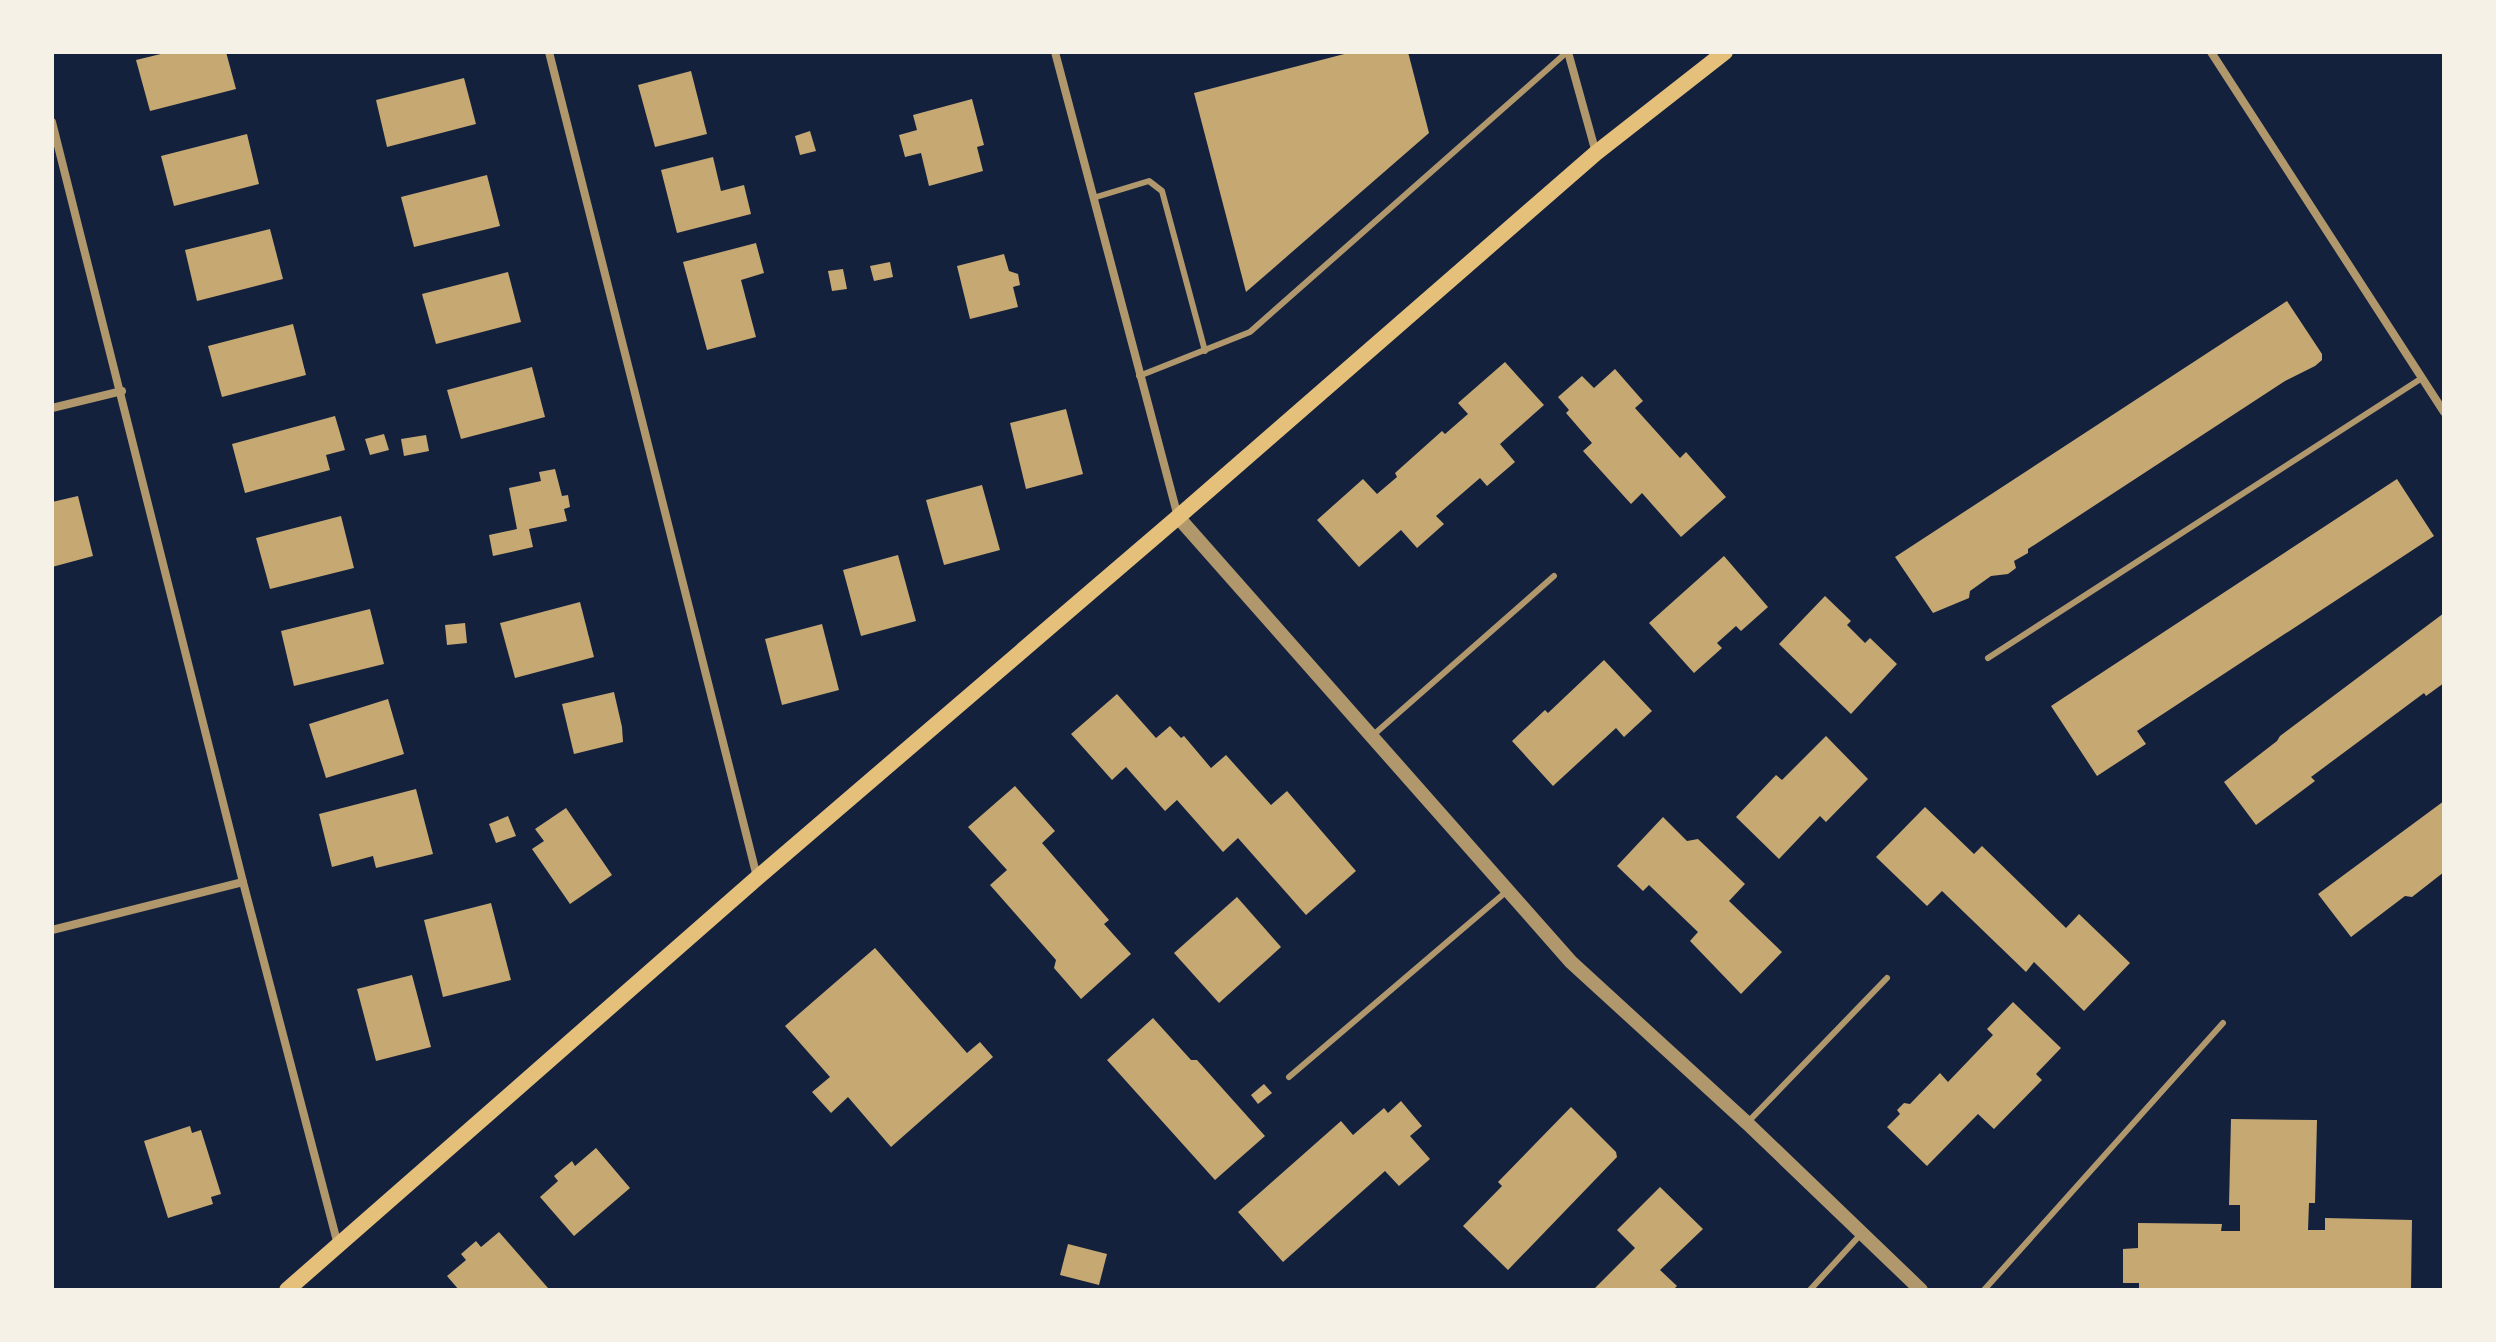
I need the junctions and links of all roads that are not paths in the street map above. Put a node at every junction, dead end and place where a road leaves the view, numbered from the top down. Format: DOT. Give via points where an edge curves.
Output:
graph roads {
  1 [pos="549,52"];
  2 [pos="1055,52"];
  3 [pos="1568,52"];
  4 [pos="1725,52"];
  5 [pos="2211,52"];
  6 [pos="52,122"];
  7 [pos="1596,153"];
  8 [pos="1093,198"];
  9 [pos="1205,351"];
  10 [pos="1139,376"];
  11 [pos="2422,378"];
  12 [pos="122,391"];
  13 [pos="52,408"];
  14 [pos="2444,412"];
  15 [pos="1178,517"];
  16 [pos="1554,576"];
  17 [pos="1988,658"];
  18 [pos="1371,737"];
  19 [pos="757,878"];
  20 [pos="243,882"];
  21 [pos="1507,891"];
  22 [pos="52,930"];
  23 [pos="1887,978"];
  24 [pos="2223,1023"];
  25 [pos="1289,1077"];
  26 [pos="1747,1123"];
  27 [pos="1861,1234"];
  28 [pos="338,1245"];
  29 [pos="287,1290"];
  30 [pos="1810,1290"];
  31 [pos="1921,1290"];
  32 [pos="1984,1290"];
  1 -- 19 [label="street"];
  2 -- 8 [label="street"];
  3 -- 7 [label="street"];
  3 -- 9 [label="lane" via="1250,332"];
  4 -- 7 [label="main road"];
  5 -- 11 [label="street"];
  6 -- 12 [label="street"];
  7 -- 15 [label="main road"];
  8 -- 9 [label="lane" via="1149,181 1162,191"];
  8 -- 10 [label="street"];
  9 -- 10 [label="lane"];
  10 -- 15 [label="street"];
  11 -- 14 [label="street"];
  11 -- 17 [label="lane"];
  12 -- 13 [label="street"];
  12 -- 20 [label="street"];
  15 -- 18 [label="street"];
  15 -- 19 [label="main road"];
  16 -- 18 [label="lane"];
  18 -- 21 [label="street"];
  19 -- 28 [label="main road"];
  20 -- 22 [label="street"];
  20 -- 28 [label="street"];
  21 -- 25 [label="lane"];
  21 -- 26 [label="street" via="1571,962"];
  23 -- 26 [label="lane"];
  24 -- 32 [label="lane"];
  26 -- 27 [label="street"];
  27 -- 30 [label="lane"];
  27 -- 31 [label="street"];
  28 -- 29 [label="main road"];
}
